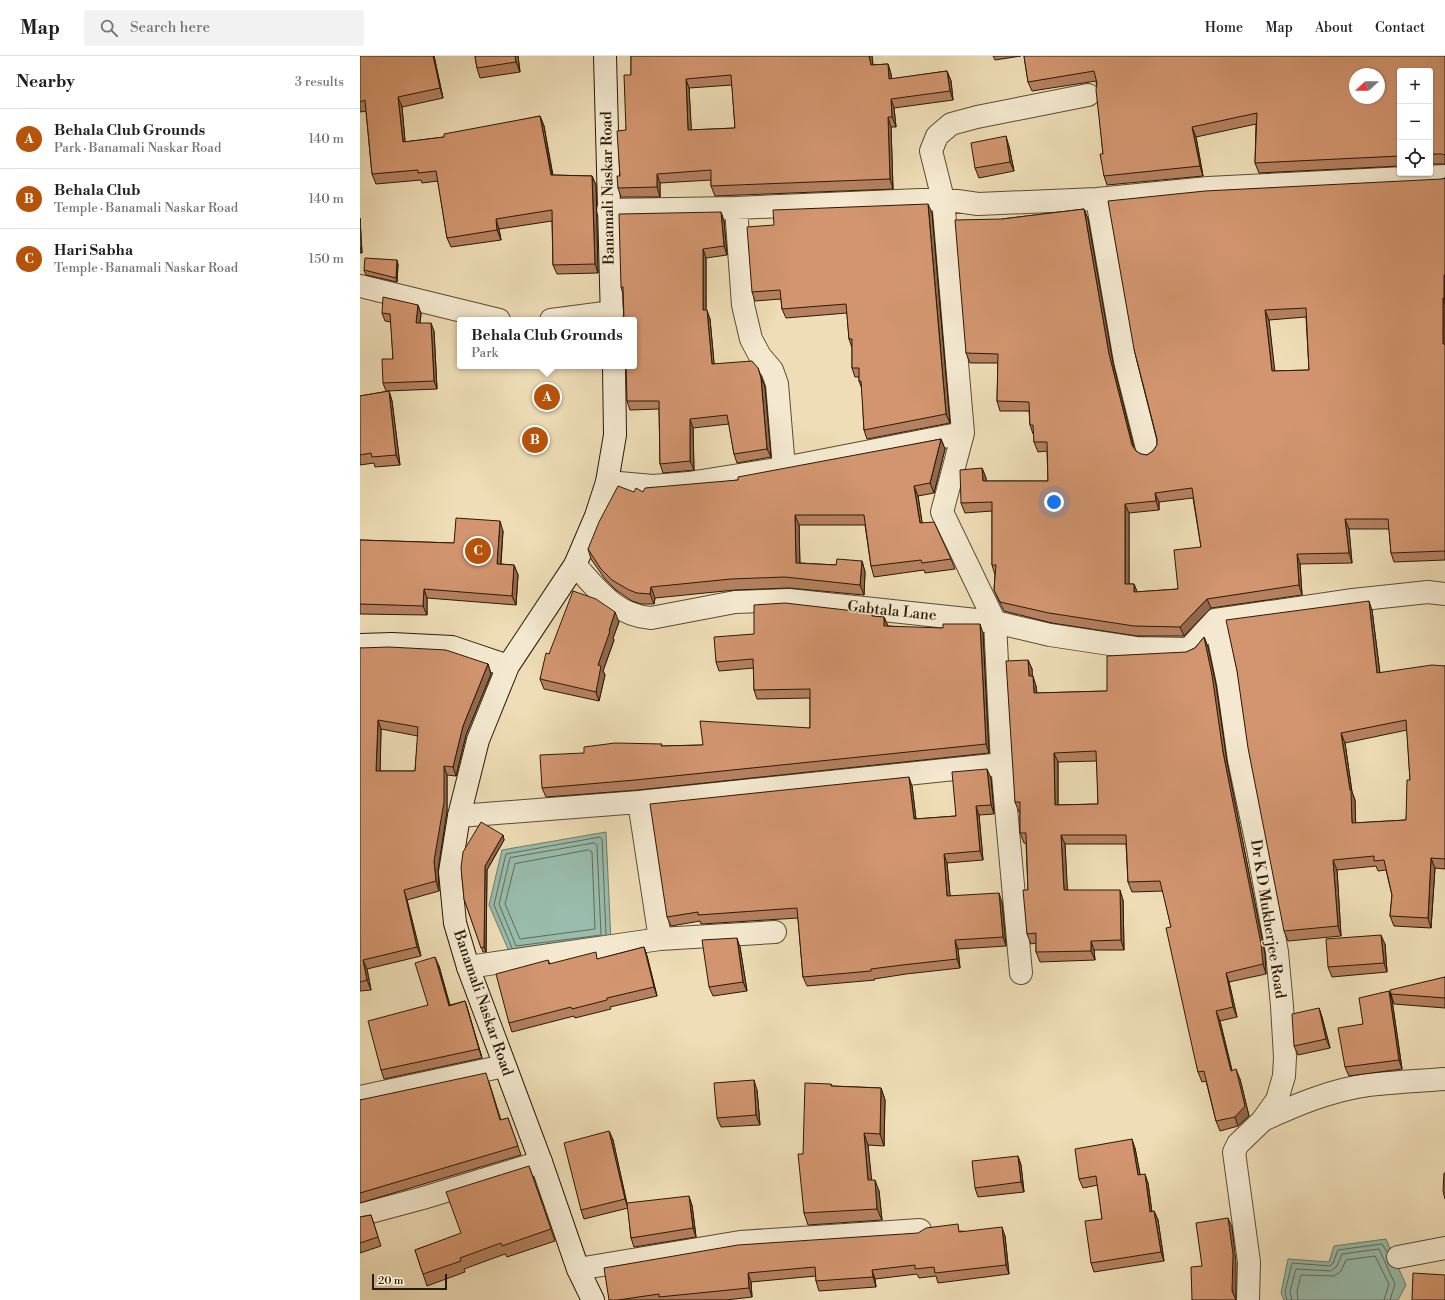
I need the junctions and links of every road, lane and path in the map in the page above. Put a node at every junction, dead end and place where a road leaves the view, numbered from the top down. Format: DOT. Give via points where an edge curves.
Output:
graph roads {
  1 [pos="605,56"];
  2 [pos="1088,96"];
  3 [pos="1445,176"];
  4 [pos="943,199"];
  5 [pos="1096,199"];
  6 [pos="736,208"];
  7 [pos="608,210"];
  8 [pos="360,286"];
  9 [pos="612,316"];
  10 [pos="487,317"];
  11 [pos="597,317"];
  12 [pos="614,369"];
  13 [pos="963,433"];
  14 [pos="1148,452"];
  15 [pos="784,468"];
  16 [pos="607,482"];
  17 [pos="575,565"];
  18 [pos="1445,594"];
  19 [pos="1215,620"];
  20 [pos="995,622"];
  21 [pos="360,645"];
  22 [pos="508,666"];
  23 [pos="1002,764"];
  24 [pos="639,802"];
  25 [pos="459,816"];
  26 [pos="775,932"];
  27 [pos="660,939"];
  28 [pos="468,967"];
  29 [pos="1021,973"];
  30 [pos="504,1066"];
  31 [pos="1445,1079"];
  32 [pos="360,1097"];
  33 [pos="1262,1121"];
  34 [pos="541,1162"];
  35 [pos="360,1215"];
  36 [pos="920,1230"];
  37 [pos="1445,1248"];
  38 [pos="1398,1257"];
  39 [pos="578,1269"];
  40 [pos="593,1300"];
  41 [pos="1248,1300"];
  1 -- 7 [label="street, Banamali Naskar Road"];
  2 -- 4 [label="street" via="977,116 951,124 937,136 931,151"];
  3 -- 5 [label="street" via="1208,188"];
  4 -- 5 [label="street" via="978,204"];
  4 -- 6 [label="street"];
  4 -- 13 [label="street"];
  5 -- 14 [label="street" via="1126,361"];
  6 -- 7 [label="street"];
  6 -- 15 [label="street" via="743,306 752,339 778,384"];
  7 -- 9 [label="street, Banamali Naskar Road"];
  8 -- 10 [label="street"];
  9 -- 11 [label="street"];
  12 -- 16 [label="street, Banamali Naskar Road" via="615,435"];
  13 -- 15 [label="street"];
  13 -- 20 [label="street" via="942,512"];
  15 -- 16 [label="street" via="689,484 654,486"];
  16 -- 17 [label="street, Banamali Naskar Road"];
  17 -- 20 [label="street, Gabtala Lane" via="616,607 637,617 651,618 735,602 789,600"];
  17 -- 22 [label="street, Banamali Naskar Road"];
  18 -- 19 [label="street" via="1428,592 1353,600"];
  19 -- 20 [label="street, Gabtala Lane" via="1189,648 1136,648 1050,635"];
  19 -- 33 [label="street, Dr K D Mukherjee Road" via="1228,683 1239,760 1277,952 1282,998 1284,1076 1277,1100"];
  20 -- 23 [label="street"];
  21 -- 22 [label="street" via="392,644 452,648"];
  22 -- 25 [label="street, Banamali Naskar Road" via="478,740"];
  23 -- 24 [label="street"];
  23 -- 29 [label="street"];
  24 -- 25 [label="street"];
  24 -- 27 [label="street"];
  25 -- 28 [label="street, Banamali Naskar Road" via="450,872 456,923"];
  26 -- 27 [label="street"];
  27 -- 28 [label="street"];
  28 -- 30 [label="street, Banamali Naskar Road"];
  30 -- 32 [label="street"];
  30 -- 34 [label="street, Banamali Naskar Road"];
  31 -- 33 [label="street" via="1368,1085 1345,1090 1303,1102"];
  33 -- 41 [label="street, Dr K D Mukherjee Road" via="1238,1144 1234,1152 1249,1262"];
  34 -- 35 [label="street"];
  34 -- 39 [label="street, Banamali Naskar Road"];
  36 -- 39 [label="street" via="740,1242"];
  37 -- 38 [label="street"];
  39 -- 40 [label="street, Banamali Naskar Road"];
}
